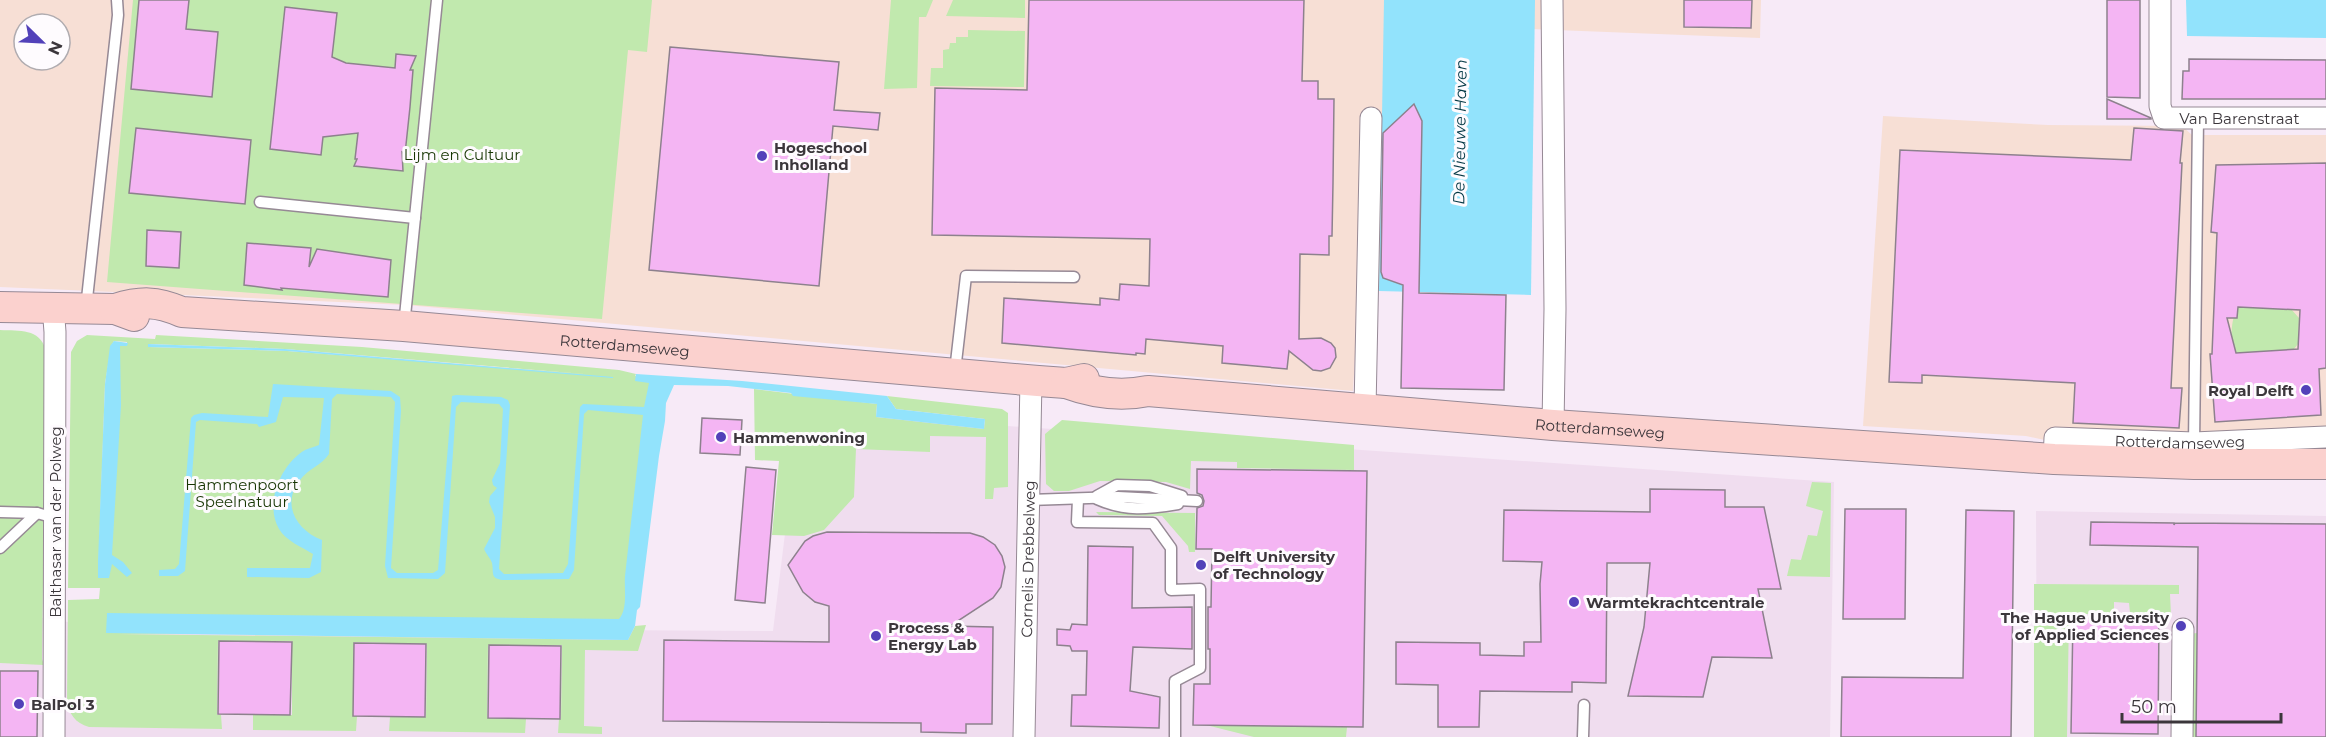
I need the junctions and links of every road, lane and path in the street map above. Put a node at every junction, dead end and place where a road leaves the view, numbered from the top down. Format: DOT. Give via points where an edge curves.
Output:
graph roads {
  1 [pos="117,0"];
  2 [pos="437,0"];
  3 [pos="1552,0"];
  4 [pos="2160,0"];
  5 [pos="1371,118"];
  6 [pos="2198,118"];
  7 [pos="2326,118"];
  8 [pos="260,202"];
  9 [pos="415,218"];
  10 [pos="1074,277"];
  11 [pos="53,306"];
  12 [pos="0,307"];
  13 [pos="86,308"];
  14 [pos="404,326"];
  15 [pos="955,374"];
  16 [pos="1030,380"];
  17 [pos="1365,410"];
  18 [pos="1553,425"];
  19 [pos="2326,437"];
  20 [pos="2194,454"];
  21 [pos="2326,464"];
  22 [pos="1078,499"];
  23 [pos="1029,500"];
  24 [pos="1197,501"];
  25 [pos="0,512"];
  26 [pos="46,516"];
  27 [pos="0,548"];
  28 [pos="2183,629"];
  29 [pos="1584,705"];
  30 [pos="54,737"];
  31 [pos="1024,737"];
  32 [pos="1175,737"];
  33 [pos="1583,737"];
  34 [pos="2182,737"];
  1 -- 13 [label="lane"];
  2 -- 9 [label="lane"];
  3 -- 18 [label="street"];
  4 -- 6 [label="street, Van Barenstraat" via="2160,106 2164,118"];
  5 -- 17 [label="street"];
  6 -- 7 [label="street, Van Barenstraat"];
  6 -- 20 [label="lane"];
  8 -- 9 [label="lane"];
  9 -- 14 [label="lane"];
  10 -- 15 [label="lane" via="966,276"];
  11 -- 12 [label="street, Rotterdamseweg"];
  11 -- 13 [label="street, Rotterdamseweg"];
  11 -- 26 [label="street, Balthasar van der Polweg" via="56,332"];
  13 -- 14 [label="street, Rotterdamseweg" via="115,309 162,319 182,312"];
  14 -- 15 [label="street, Rotterdamseweg"];
  15 -- 16 [label="street, Rotterdamseweg"];
  16 -- 17 [label="street, Rotterdamseweg" via="1066,383 1089,378 1129,382 1148,391"];
  16 -- 23 [label="street, Cornelis Drebbelweg"];
  17 -- 18 [label="street, Rotterdamseweg"];
  18 -- 20 [label="street, Rotterdamseweg" via="2054,459"];
  19 -- 20 [label="street, Rotterdamseweg"];
  20 -- 21 [label="street, Rotterdamseweg"];
  22 -- 23 [label="lane"];
  22 -- 24 [label="lane"];
  22 -- 32 [label="lane" via="1077,522 1153,522 1171,548 1171,590 1200,590 1200,668 1175,681"];
  23 -- 31 [label="street, Cornelis Drebbelweg"];
  25 -- 26 [label="lane"];
  26 -- 27 [label="lane"];
  26 -- 30 [label="street, Balthasar van der Polweg"];
  28 -- 34 [label="street"];
  29 -- 33 [label="lane"];
}
